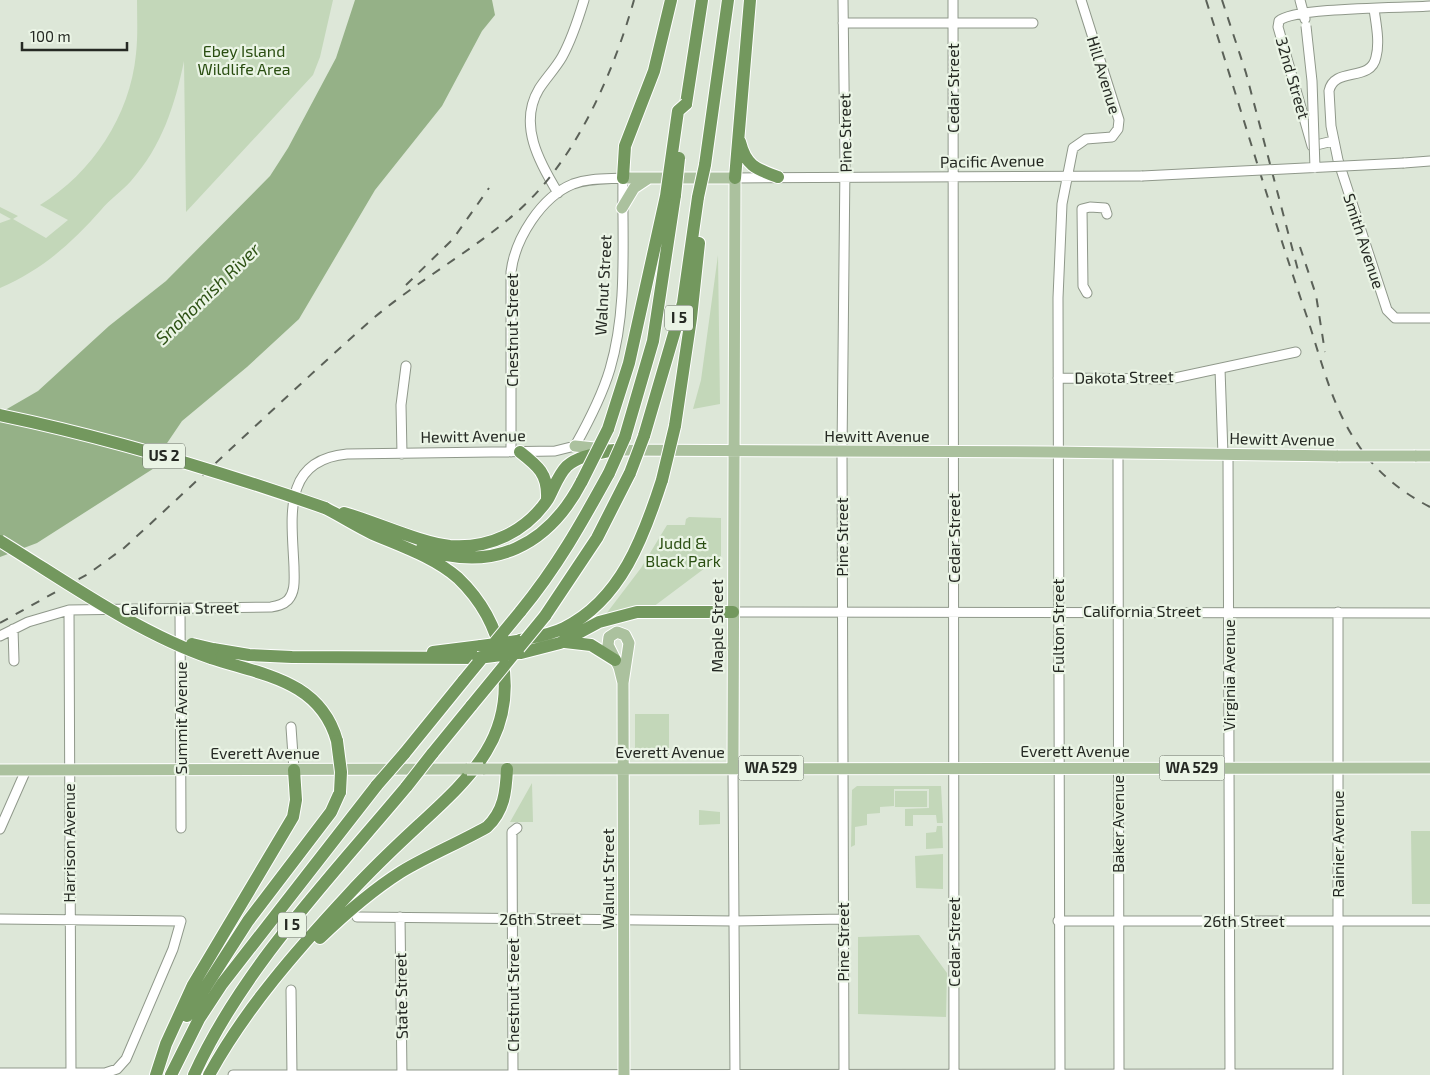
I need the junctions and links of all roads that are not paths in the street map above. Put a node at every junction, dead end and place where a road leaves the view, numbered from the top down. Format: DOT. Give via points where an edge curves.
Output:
graph roads {
  1 [pos="584,0"];
  2 [pos="671,0"];
  3 [pos="702,0"];
  4 [pos="728,0"];
  5 [pos="750,0"];
  6 [pos="843,0"];
  7 [pos="954,0"];
  8 [pos="1081,0"];
  9 [pos="1300,0"];
  10 [pos="1430,6"];
  11 [pos="1374,9"];
  12 [pos="1304,14"];
  13 [pos="843,23"];
  14 [pos="1033,23"];
  15 [pos="953,24"];
  16 [pos="739,134"];
  17 [pos="1333,141"];
  18 [pos="1430,161"];
  19 [pos="1315,168"];
  20 [pos="778,177"];
  21 [pos="845,177"];
  22 [pos="1066,177"];
  23 [pos="623,178"];
  24 [pos="649,178"];
  25 [pos="735,178"];
  26 [pos="953,178"];
  27 [pos="558,193"];
  28 [pos="670,196"];
  29 [pos="700,197"];
  30 [pos="622,208"];
  31 [pos="1107,214"];
  32 [pos="1087,294"];
  33 [pos="1430,318"];
  34 [pos="1296,352"];
  35 [pos="406,366"];
  36 [pos="1220,369"];
  37 [pos="1058,378"];
  38 [pos="0,415"];
  39 [pos="575,446"];
  40 [pos="614,450"];
  41 [pos="516,452"];
  42 [pos="734,452"];
  43 [pos="842,452"];
  44 [pos="954,452"];
  45 [pos="1057,452"];
  46 [pos="402,454"];
  47 [pos="1118,454"];
  48 [pos="1225,455"];
  49 [pos="1430,456"];
  50 [pos="547,501"];
  51 [pos="325,508"];
  52 [pos="0,540"];
  53 [pos="288,600"];
  54 [pos="180,608"];
  55 [pos="69,610"];
  56 [pos="954,611"];
  57 [pos="1059,611"];
  58 [pos="1119,611"];
  59 [pos="1229,611"];
  60 [pos="733,612"];
  61 [pos="842,612"];
  62 [pos="1338,612"];
  63 [pos="1430,613"];
  64 [pos="13,629"];
  65 [pos="0,636"];
  66 [pos="560,643"];
  67 [pos="519,647"];
  68 [pos="212,654"];
  69 [pos="615,660"];
  70 [pos="14,661"];
  71 [pos="623,683"];
  72 [pos="291,727"];
  73 [pos="623,768"];
  74 [pos="733,768"];
  75 [pos="844,768"];
  76 [pos="954,768"];
  77 [pos="1058,768"];
  78 [pos="1118,768"];
  79 [pos="1228,768"];
  80 [pos="1338,768"];
  81 [pos="1430,768"];
  82 [pos="181,769"];
  83 [pos="507,769"];
  84 [pos="0,770"];
  85 [pos="26,770"];
  86 [pos="69,770"];
  87 [pos="294,770"];
  88 [pos="181,828"];
  89 [pos="517,828"];
  90 [pos="0,829"];
  91 [pos="357,917"];
  92 [pos="400,917"];
  93 [pos="0,919"];
  94 [pos="70,919"];
  95 [pos="513,919"];
  96 [pos="625,919"];
  97 [pos="843,919"];
  98 [pos="1430,920"];
  99 [pos="734,921"];
  100 [pos="1058,921"];
  101 [pos="1118,921"];
  102 [pos="1228,921"];
  103 [pos="1338,921"];
  104 [pos="273,983"];
  105 [pos="291,990"];
  106 [pos="0,1073"];
  107 [pos="157,1073"];
  108 [pos="72,1074"];
  109 [pos="233,1074"];
  110 [pos="292,1074"];
  111 [pos="402,1074"];
  112 [pos="513,1074"];
  113 [pos="624,1074"];
  114 [pos="735,1074"];
  115 [pos="844,1074"];
  116 [pos="954,1074"];
  117 [pos="1060,1074"];
  118 [pos="1119,1074"];
  119 [pos="1230,1074"];
  120 [pos="1338,1074"];
  121 [pos="171,1075"];
  122 [pos="194,1075"];
  123 [pos="209,1075"];
  1 -- 27 [label="street" via="571,40 539,89 531,113 536,151"];
  2 -- 23 [label="highway" via="654,71 625,146"];
  3 -- 28 [label="highway, bridge" via="686,104 678,111"];
  4 -- 29 [label="highway, I 5, bridge"];
  5 -- 16 [label="highway"];
  6 -- 13 [label="street, Pine Street"];
  7 -- 15 [label="street, Cedar Street"];
  8 -- 22 [label="street, Hill Avenue" via="1119,120 1118,130 1112,137 1076,143"];
  9 -- 12 [label="street"];
  10 -- 11 [label="street, 32nd Street"];
  11 -- 12 [label="street, 32nd Street"];
  11 -- 17 [label="street, Smith Avenue" via="1377,46 1372,65 1359,73 1338,77 1330,84"];
  12 -- 17 [label="street, 32nd Street" via="1282,18 1278,27 1312,146"];
  12 -- 19 [label="street, bridge" via="1312,81"];
  13 -- 15 [label="street"];
  13 -- 21 [label="street, Pine Street"];
  14 -- 15 [label="street"];
  15 -- 26 [label="street, Cedar Street"];
  16 -- 20 [label="highway" via="743,156 759,170"];
  16 -- 25 [label="highway"];
  17 -- 33 [label="street, Smith Avenue" via="1387,310 1394,318"];
  18 -- 19 [label="street, Pacific Avenue, bridge"];
  19 -- 22 [label="street, Pacific Avenue, bridge"];
  20 -- 21 [label="street, Pacific Avenue"];
  20 -- 25 [label="street, Pacific Avenue"];
  21 -- 26 [label="street, Pacific Avenue"];
  21 -- 43 [label="street, Pine Street"];
  22 -- 26 [label="street, Pacific Avenue"];
  22 -- 37 [label="street, Fulton Street" via="1059,237"];
  23 -- 24 [label="main road, Pacific Avenue"];
  23 -- 27 [label="street, Pacific Avenue" via="586,180"];
  23 -- 30 [label="street, Walnut Street"];
  24 -- 25 [label="main road, Pacific Avenue"];
  24 -- 30 [label="main road" via="634,188"];
  25 -- 42 [label="main road, Maple Street / WA 529"];
  26 -- 44 [label="street, Cedar Street"];
  27 -- 41 [label="street, Chestnut Street" via="523,234 512,261"];
  28 -- 51 [label="highway, bridge" via="629,363 608,429 568,507 541,535 514,549 475,558 440,554"];
  28 -- 121 [label="highway, I 5, bridge" via="653,341 625,436 609,473 572,540 550,575 377,786 222,984 195,1026"];
  29 -- 67 [label="highway, bridge" via="697,272 675,426 650,516 631,558 596,606 565,627"];
  29 -- 122 [label="highway, I 5, bridge" via="683,303 644,436 630,474 597,538 545,616 264,960 223,1020"];
  30 -- 39 [label="street, Walnut Street" via="618,335 605,384"];
  31 -- 32 [label="street" via="1105,208 1082,209 1083,286"];
  34 -- 36 [label="street, Dakota Street"];
  35 -- 46 [label="street" via="401,405"];
  36 -- 37 [label="street, Dakota Street" via="1170,379"];
  36 -- 48 [label="street"];
  37 -- 45 [label="street, Fulton Street"];
  38 -- 51 [label="highway, US 2, bridge" via="175,460"];
  39 -- 40 [label="main road, Hewitt Avenue"];
  39 -- 41 [label="street, Hewitt Avenue"];
  40 -- 42 [label="main road, Hewitt Avenue"];
  40 -- 50 [label="highway" via="576,460 566,468"];
  41 -- 46 [label="street, Hewitt Avenue"];
  41 -- 50 [label="highway" via="544,473"];
  42 -- 43 [label="main road, Hewitt Avenue"];
  42 -- 60 [label="main road, Maple Street / WA 529"];
  43 -- 44 [label="main road, Hewitt Avenue"];
  43 -- 61 [label="street, Pine Street"];
  44 -- 45 [label="main road, Hewitt Avenue"];
  44 -- 56 [label="street, Cedar Street"];
  45 -- 47 [label="main road, Hewitt Avenue"];
  45 -- 57 [label="street, Fulton Street"];
  46 -- 53 [label="street, Hewitt Avenue" via="326,457 305,473 291,506 294,586"];
  47 -- 48 [label="main road, Hewitt Avenue"];
  47 -- 58 [label="street, Baker Avenue"];
  48 -- 49 [label="main road, Hewitt Avenue, bridge"];
  48 -- 59 [label="street, Virginia Avenue"];
  50 -- 51 [label="highway" via="523,527 510,535 488,544 461,547 434,543 371,520"];
  51 -- 104 [label="highway" via="370,533 421,554 446,569 465,586 481,604 500,644 505,703 495,736 470,776 349,894"];
  52 -- 68 [label="highway, bridge" via="90,597 154,632"];
  53 -- 54 [label="street, California Street" via="271,607"];
  54 -- 55 [label="street, California Street"];
  54 -- 82 [label="street, Summit Avenue"];
  55 -- 64 [label="street, California Street"];
  55 -- 86 [label="street, Harrison Avenue"];
  56 -- 57 [label="street, California Street"];
  56 -- 61 [label="street, California Street"];
  56 -- 76 [label="street, Cedar Street"];
  57 -- 58 [label="street, California Street"];
  57 -- 77 [label="street, Fulton Street"];
  58 -- 59 [label="street, California Street"];
  58 -- 78 [label="street, Baker Avenue"];
  59 -- 62 [label="street, California Street"];
  59 -- 79 [label="street, Virginia Avenue"];
  60 -- 61 [label="street, California Street"];
  60 -- 66 [label="highway" via="636,612 599,622"];
  60 -- 74 [label="main road, Maple Street / WA 529"];
  61 -- 75 [label="street, Pine Street"];
  62 -- 63 [label="street, California Street"];
  62 -- 80 [label="street, Rainier Avenue"];
  64 -- 65 [label="street, California Street"];
  64 -- 70 [label="street"];
  66 -- 67 [label="highway"];
  66 -- 69 [label="highway" via="591,645"];
  67 -- 68 [label="highway, bridge" via="380,658"];
  68 -- 107 [label="highway, bridge" via="297,687 313,701 326,717 337,742 340,792 320,828 218,965"];
  69 -- 71 [label="main road, Walnut Street"];
  69 -- 71 [label="main road, Walnut Street" via="607,642 616,632 625,635 629,643"];
  71 -- 73 [label="main road, Walnut Street"];
  72 -- 87 [label="street"];
  73 -- 74 [label="main road, Everett Avenue"];
  73 -- 83 [label="main road, Everett Avenue"];
  73 -- 96 [label="main road, Walnut Street"];
  74 -- 75 [label="main road, Everett Avenue / WA 529"];
  74 -- 99 [label="street, Maple Street"];
  75 -- 76 [label="main road, Everett Avenue / WA 529"];
  75 -- 97 [label="street, Pine Street"];
  76 -- 77 [label="main road, Everett Avenue / WA 529"];
  76 -- 116 [label="street, Cedar Street"];
  77 -- 78 [label="main road, Everett Avenue / WA 529"];
  77 -- 100 [label="street, Fulton Street"];
  78 -- 79 [label="main road, Everett Avenue / WA 529"];
  78 -- 101 [label="street, Baker Avenue"];
  79 -- 80 [label="main road, Everett Avenue / WA 529"];
  79 -- 102 [label="street, Virginia Avenue"];
  80 -- 81 [label="main road, Everett Avenue / WA 529"];
  80 -- 103 [label="street, Rainier Avenue"];
  82 -- 86 [label="main road, Everett Avenue"];
  82 -- 87 [label="main road, Everett Avenue"];
  82 -- 88 [label="street, Summit Avenue"];
  83 -- 87 [label="main road, Everett Avenue, bridge"];
  83 -- 104 [label="highway" via="504,800 487,827 414,865 368,895"];
  84 -- 85 [label="main road, Everett Avenue"];
  85 -- 86 [label="main road, Everett Avenue"];
  85 -- 90 [label="street"];
  86 -- 94 [label="street, Harrison Avenue"];
  87 -- 107 [label="highway" via="294,817 194,985 166,1044"];
  89 -- 95 [label="street, Chestnut Street" via="512,832"];
  91 -- 92 [label="street, 26th Street"];
  92 -- 95 [label="street, 26th Street"];
  92 -- 111 [label="street, State Street"];
  93 -- 94 [label="street"];
  94 -- 108 [label="street, Harrison Avenue"];
  94 -- 108 [label="street" via="181,921 174,949 126,1059 117,1069 105,1073"];
  95 -- 96 [label="street, 26th Street"];
  95 -- 112 [label="street, Chestnut Street"];
  96 -- 99 [label="street, 26th Street"];
  96 -- 113 [label="main road, Walnut Street"];
  97 -- 99 [label="street, 26th Street"];
  97 -- 115 [label="street, Pine Street"];
  98 -- 103 [label="street, 26th Street"];
  99 -- 114 [label="street, Maple Street"];
  100 -- 101 [label="street, 26th Street"];
  100 -- 117 [label="street, Fulton Street"];
  101 -- 102 [label="street, 26th Street"];
  101 -- 118 [label="street, Baker Avenue"];
  102 -- 103 [label="street, 26th Street"];
  102 -- 119 [label="street, Virginia Avenue"];
  103 -- 120 [label="street, Rainier Avenue"];
  104 -- 123 [label="highway"];
  105 -- 110 [label="street"];
  106 -- 108 [label="street"];
  109 -- 110 [label="street"];
  110 -- 111 [label="street"];
  111 -- 112 [label="street"];
  112 -- 113 [label="street"];
  113 -- 114 [label="street"];
  114 -- 115 [label="street"];
  115 -- 116 [label="street"];
  116 -- 117 [label="street"];
  117 -- 118 [label="street"];
  118 -- 119 [label="street"];
  119 -- 120 [label="street"];
}
